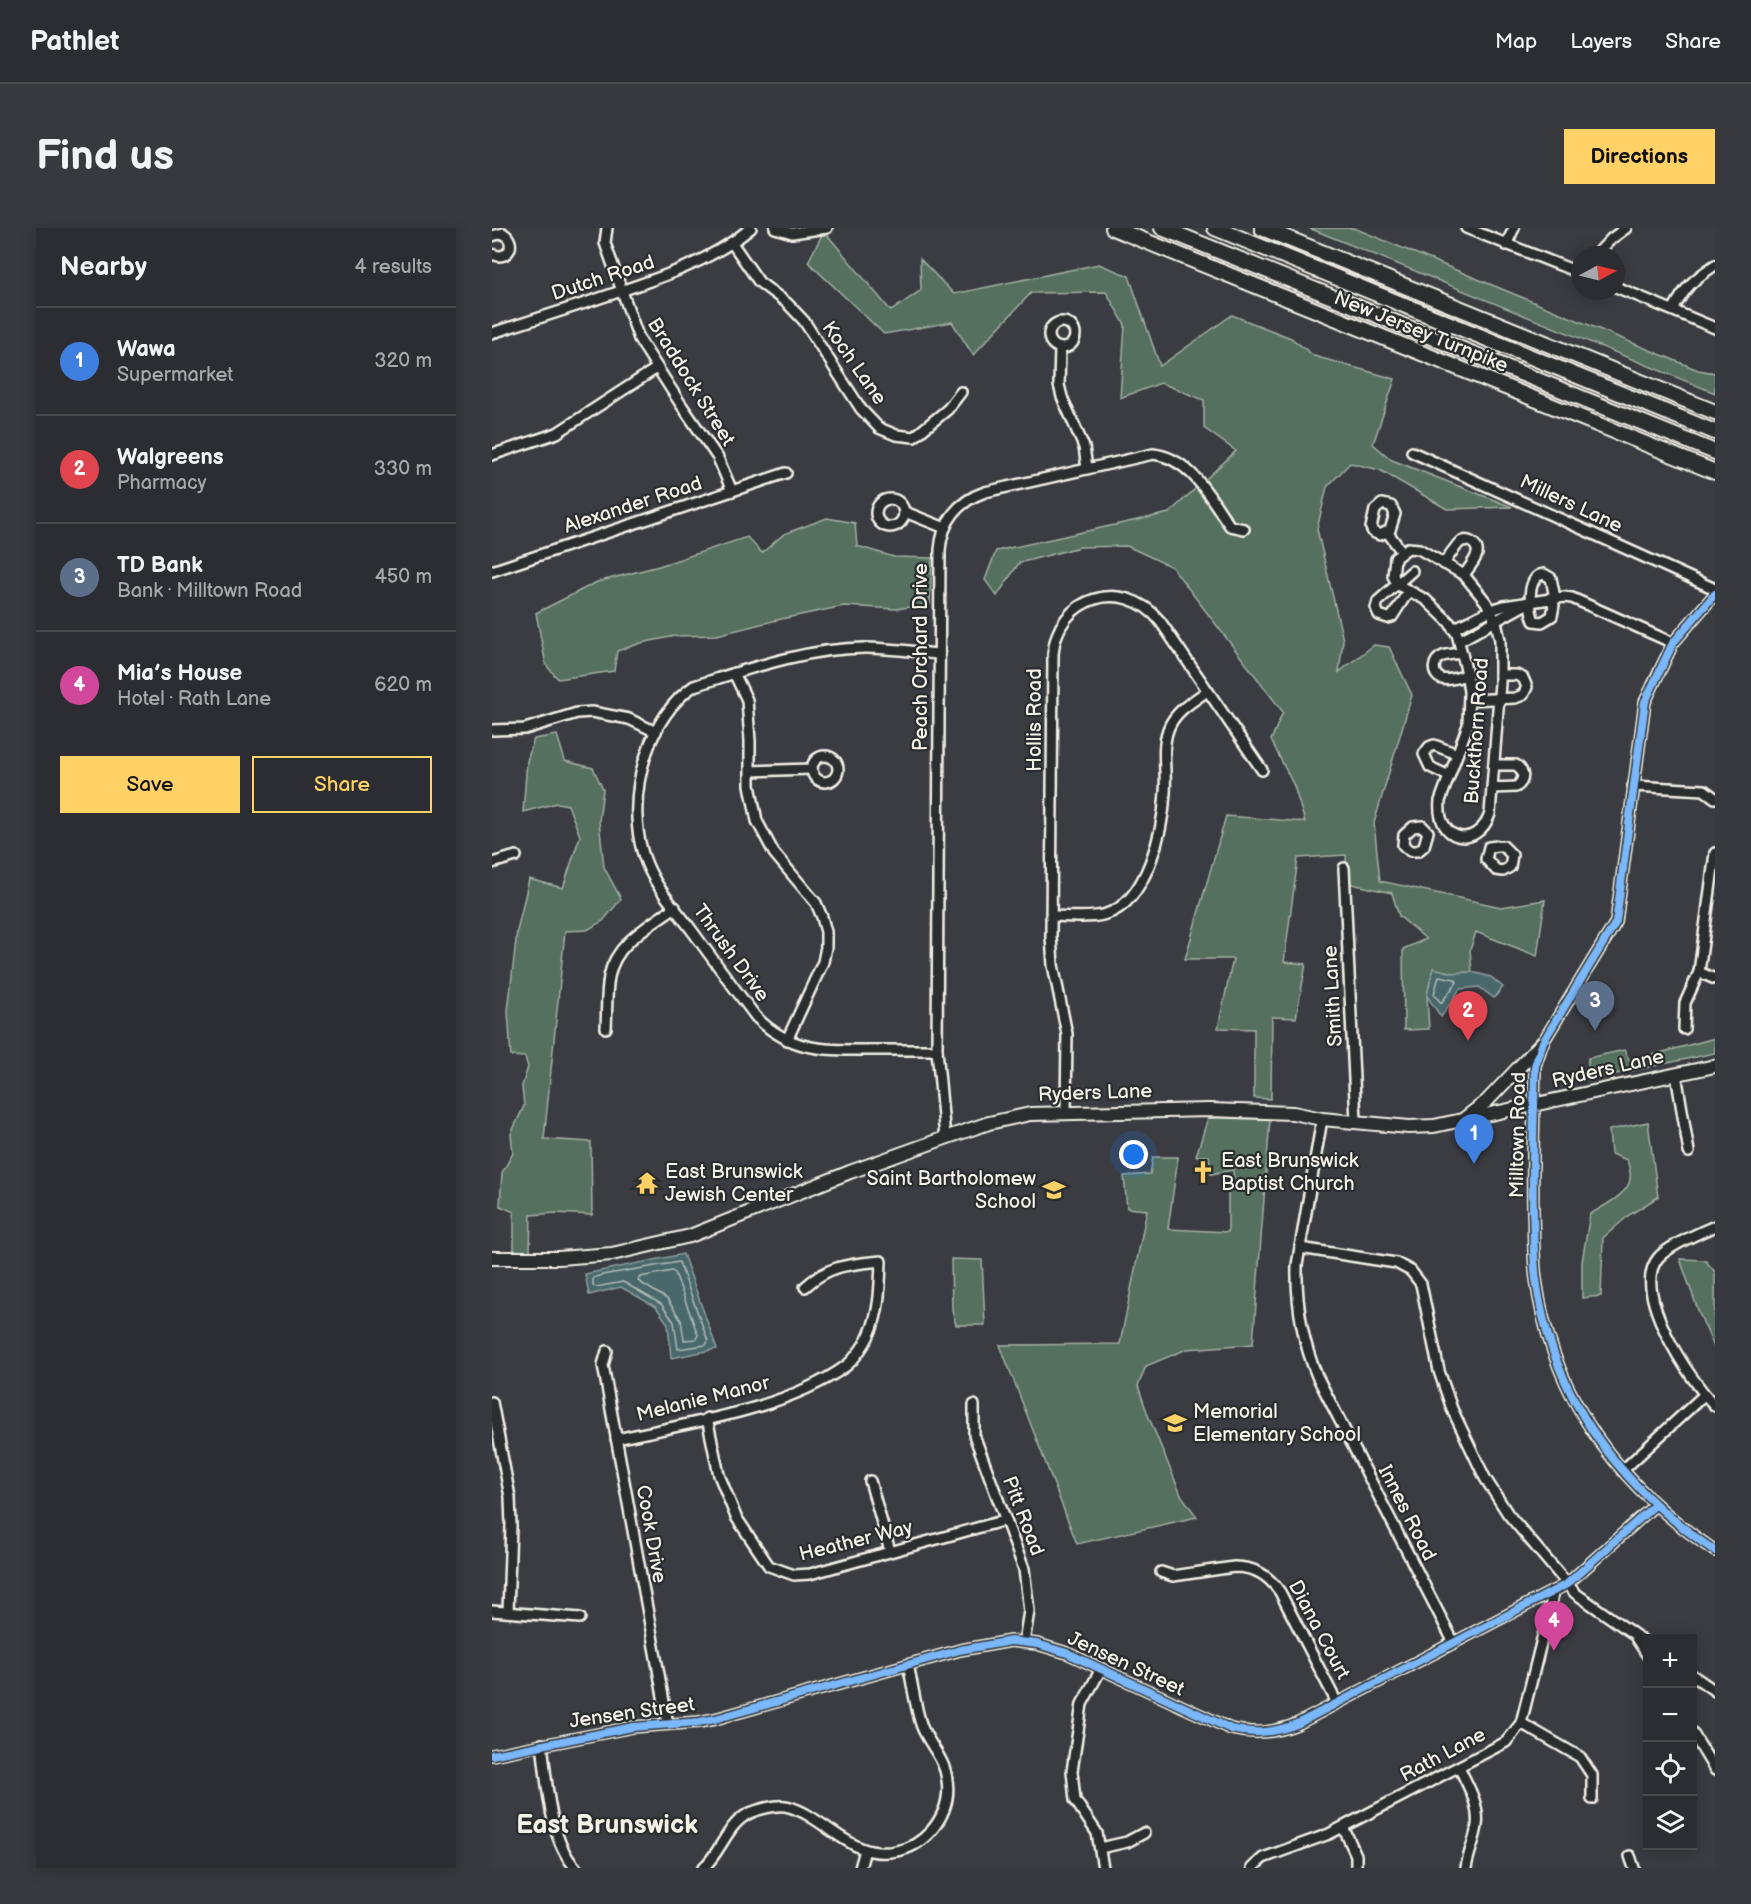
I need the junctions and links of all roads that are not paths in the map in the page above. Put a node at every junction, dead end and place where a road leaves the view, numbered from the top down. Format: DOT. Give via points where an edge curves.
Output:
graph roads {
  1 [pos="607,228"];
  2 [pos="750,228"];
  3 [pos="775,228"];
  4 [pos="827,228"];
  5 [pos="1113,228"];
  6 [pos="1162,228"];
  7 [pos="1215,228"];
  8 [pos="1262,228"];
  9 [pos="1466,228"];
  10 [pos="1514,228"];
  11 [pos="1626,228"];
  12 [pos="493,233"];
  13 [pos="732,243"];
  14 [pos="1506,245"];
  15 [pos="1604,246"];
  16 [pos="492,254"];
  17 [pos="1715,265"];
  18 [pos="1571,270"];
  19 [pos="622,291"];
  20 [pos="1625,291"];
  21 [pos="1674,310"];
  22 [pos="1715,328"];
  23 [pos="492,333"];
  24 [pos="1060,348"];
  25 [pos="657,368"];
  26 [pos="961,392"];
  27 [pos="1715,412"];
  28 [pos="1715,432"];
  29 [pos="1412,452"];
  30 [pos="1715,452"];
  31 [pos="492,455"];
  32 [pos="1087,468"];
  33 [pos="1715,472"];
  34 [pos="786,473"];
  35 [pos="732,491"];
  36 [pos="905,512"];
  37 [pos="945,528"];
  38 [pos="1244,529"];
  39 [pos="1388,533"];
  40 [pos="1402,552"];
  41 [pos="1443,564"];
  42 [pos="492,571"];
  43 [pos="1412,571"];
  44 [pos="1464,574"];
  45 [pos="1397,584"];
  46 [pos="1715,589"];
  47 [pos="1408,592"];
  48 [pos="1715,594"];
  49 [pos="1552,598"];
  50 [pos="1531,601"];
  51 [pos="1491,610"];
  52 [pos="1496,622"];
  53 [pos="1454,629"];
  54 [pos="1459,641"];
  55 [pos="1672,642"];
  56 [pos="1462,653"];
  57 [pos="939,654"];
  58 [pos="734,673"];
  59 [pos="1467,675"];
  60 [pos="1500,675"];
  61 [pos="1207,691"];
  62 [pos="1498,699"];
  63 [pos="1469,700"];
  64 [pos="492,730"];
  65 [pos="656,732"];
  66 [pos="1457,754"];
  67 [pos="1494,765"];
  68 [pos="812,769"];
  69 [pos="1262,770"];
  70 [pos="751,771"];
  71 [pos="1449,776"];
  72 [pos="1633,786"];
  73 [pos="1492,788"];
  74 [pos="1715,798"];
  75 [pos="1441,821"];
  76 [pos="1425,829"];
  77 [pos="1481,829"];
  78 [pos="1489,847"];
  79 [pos="1715,853"];
  80 [pos="516,856"];
  81 [pos="492,863"];
  82 [pos="1344,868"];
  83 [pos="675,907"];
  84 [pos="1051,916"];
  85 [pos="1700,972"];
  86 [pos="1715,979"];
  87 [pos="606,1028"];
  88 [pos="1684,1029"];
  89 [pos="787,1040"];
  90 [pos="1543,1042"];
  91 [pos="938,1050"];
  92 [pos="1715,1065"];
  93 [pos="1676,1074"];
  94 [pos="1534,1106"];
  95 [pos="1066,1113"];
  96 [pos="1322,1119"];
  97 [pos="1462,1119"];
  98 [pos="1356,1121"];
  99 [pos="945,1138"];
  100 [pos="1689,1152"];
  101 [pos="1715,1226"];
  102 [pos="1300,1248"];
  103 [pos="492,1258"];
  104 [pos="805,1287"];
  105 [pos="607,1351"];
  106 [pos="1704,1395"];
  107 [pos="492,1402"];
  108 [pos="974,1405"];
  109 [pos="1715,1406"];
  110 [pos="707,1418"];
  111 [pos="616,1439"];
  112 [pos="1622,1471"];
  113 [pos="870,1481"];
  114 [pos="1655,1505"];
  115 [pos="1006,1520"];
  116 [pos="890,1551"];
  117 [pos="1715,1551"];
  118 [pos="1161,1572"];
  119 [pos="1567,1584"];
  120 [pos="1554,1591"];
  121 [pos="492,1611"];
  122 [pos="508,1612"];
  123 [pos="580,1618"];
  124 [pos="1635,1635"];
  125 [pos="1643,1641"];
  126 [pos="1024,1642"];
  127 [pos="1454,1643"];
  128 [pos="1643,1649"];
  129 [pos="908,1665"];
  130 [pos="1101,1669"];
  131 [pos="1697,1678"];
  132 [pos="1715,1691"];
  133 [pos="1337,1703"];
  134 [pos="1521,1723"];
  135 [pos="668,1724"];
  136 [pos="1697,1740"];
  137 [pos="542,1744"];
  138 [pos="492,1755"];
  139 [pos="1459,1767"];
  140 [pos="1715,1770"];
  141 [pos="1592,1799"];
  142 [pos="1343,1827"];
  143 [pos="1144,1833"];
  144 [pos="1100,1848"];
  145 [pos="865,1850"];
  146 [pos="1630,1856"];
  147 [pos="576,1868"];
  148 [pos="703,1868"];
  149 [pos="860,1868"];
  150 [pos="1103,1868"];
  151 [pos="1252,1868"];
  152 [pos="1356,1868"];
  153 [pos="1466,1868"];
  154 [pos="1634,1868"];
  1 -- 19 [label="street, Braddock Street" via="605,243"];
  2 -- 13 [label="street, Dutch Road"];
  3 -- 4 [label="street" via="792,233"];
  5 -- 33 [label="highway, New Jersey Turnpike"];
  6 -- 30 [label="highway, New Jersey Turnpike"];
  7 -- 28 [label="highway, New Jersey Turnpike"];
  8 -- 27 [label="highway, New Jersey Turnpike"];
  9 -- 14 [label="street"];
  10 -- 14 [label="street"];
  11 -- 15 [label="street"];
  12 -- 16 [label="street" via="506,235 511,248 501,256"];
  13 -- 19 [label="street, Dutch Road" via="655,281"];
  13 -- 26 [label="street, Koch Lane" via="759,282 804,321 861,409 879,428 914,437 948,409"];
  14 -- 18 [label="street"];
  17 -- 21 [label="street" via="1683,290"];
  19 -- 23 [label="street, Dutch Road"];
  19 -- 25 [label="street, Braddock Street" via="639,339"];
  20 -- 21 [label="street"];
  21 -- 22 [label="street"];
  24 -- 32 [label="street" via="1059,385 1084,447"];
  25 -- 31 [label="street" via="557,433"];
  25 -- 35 [label="street, Braddock Street" via="718,458"];
  29 -- 46 [label="street, Millers Lane"];
  32 -- 37 [label="street, Peach Orchard Drive" via="979,494 957,509"];
  32 -- 38 [label="street, Peach Orchard Drive" via="1164,455 1193,475 1230,525"];
  34 -- 35 [label="street, Alexander Road"];
  35 -- 42 [label="street, Alexander Road"];
  36 -- 37 [label="street"];
  37 -- 57 [label="street, Peach Orchard Drive" via="940,550"];
  39 -- 40 [label="street"];
  40 -- 41 [label="street, Buckthorn Road" via="1419,549"];
  40 -- 45 [label="street" via="1393,566"];
  41 -- 44 [label="street, Buckthorn Road"];
  41 -- 44 [label="street" via="1457,545 1469,541 1476,546 1477,554"];
  43 -- 45 [label="street"];
  44 -- 51 [label="street, Buckthorn Road"];
  45 -- 47 [label="street, Buckthorn Road"];
  45 -- 47 [label="street" via="1378,601 1376,608 1383,618 1392,617"];
  47 -- 53 [label="street, Buckthorn Road" via="1432,606"];
  48 -- 55 [label="street, Milltown Road"];
  49 -- 50 [label="street"];
  49 -- 50 [label="street" via="1552,616 1542,622 1534,621"];
  49 -- 50 [label="street" via="1551,578 1539,574 1533,580"];
  49 -- 55 [label="street" via="1572,598"];
  50 -- 51 [label="street"];
  50 -- 52 [label="street"];
  51 -- 52 [label="street, Buckthorn Road"];
  51 -- 53 [label="street"];
  52 -- 54 [label="street"];
  52 -- 60 [label="street, Buckthorn Road"];
  53 -- 54 [label="street, Buckthorn Road"];
  54 -- 56 [label="street, Buckthorn Road"];
  55 -- 72 [label="street, Milltown Road" via="1646,702"];
  56 -- 59 [label="street, Buckthorn Road"];
  56 -- 59 [label="street" via="1442,656 1434,668 1437,676 1444,679"];
  57 -- 58 [label="street, Thrush Drive" via="843,650"];
  57 -- 91 [label="street, Peach Orchard Drive"];
  58 -- 65 [label="street, Thrush Drive" via="687,691"];
  58 -- 70 [label="street" via="747,700"];
  59 -- 63 [label="street, Buckthorn Road"];
  60 -- 62 [label="street, Buckthorn Road"];
  60 -- 62 [label="street" via="1519,675 1527,687 1519,697"];
  61 -- 69 [label="street, Hollis Road"];
  61 -- 84 [label="street" via="1181,710 1167,731 1165,794 1155,849 1130,898 1104,915"];
  61 -- 84 [label="street, Hollis Road" via="1160,621 1136,602 1119,597 1094,599 1065,620 1054,648"];
  62 -- 63 [label="street"];
  62 -- 67 [label="street, Buckthorn Road"];
  63 -- 66 [label="street, Buckthorn Road" via="1468,725"];
  64 -- 65 [label="street" via="525,729 592,712 629,719"];
  65 -- 83 [label="street, Thrush Drive" via="639,779 638,829 653,877"];
  66 -- 71 [label="street, Buckthorn Road"];
  66 -- 71 [label="street" via="1434,745 1426,750 1424,756 1430,767"];
  67 -- 73 [label="street, Buckthorn Road"];
  67 -- 73 [label="street" via="1516,765 1523,776 1513,788"];
  68 -- 70 [label="street"];
  70 -- 89 [label="street" via="753,810 762,832 774,853 816,903 826,932 823,962"];
  71 -- 75 [label="street, Buckthorn Road" via="1440,801"];
  72 -- 74 [label="street" via="1704,790"];
  72 -- 90 [label="street, Milltown Road" via="1616,922"];
  73 -- 77 [label="street, Buckthorn Road" via="1490,814"];
  75 -- 76 [label="street"];
  75 -- 77 [label="street, Buckthorn Road" via="1460,837"];
  77 -- 78 [label="street"];
  79 -- 85 [label="street"];
  80 -- 81 [label="street"];
  82 -- 98 [label="street, Smith Lane"];
  83 -- 87 [label="street" via="627,942 615,959 609,978"];
  83 -- 89 [label="street, Thrush Drive" via="756,1017"];
  84 -- 95 [label="street, Hollis Road" via="1053,965 1067,1034"];
  85 -- 86 [label="street"];
  85 -- 88 [label="street" via="1685,1003"];
  89 -- 91 [label="street, Thrush Drive" via="820,1049"];
  90 -- 94 [label="street, Milltown Road" via="1535,1066"];
  90 -- 97 [label="main road" via="1487,1101"];
  91 -- 99 [label="street, Peach Orchard Drive"];
  92 -- 93 [label="main road, Ryders Lane"];
  93 -- 94 [label="main road, Ryders Lane"];
  93 -- 100 [label="street"];
  94 -- 97 [label="main road, Ryders Lane"];
  94 -- 112 [label="street, Milltown Road" via="1534,1253 1549,1341 1583,1417"];
  95 -- 96 [label="main road, Ryders Lane" via="1210,1110 1293,1113"];
  95 -- 99 [label="main road, Ryders Lane" via="1030,1114"];
  96 -- 98 [label="main road, Ryders Lane"];
  96 -- 102 [label="street, Innes Road"];
  97 -- 98 [label="main road, Ryders Lane" via="1409,1127"];
  99 -- 103 [label="main road, Ryders Lane" via="690,1236 612,1254"];
  101 -- 106 [label="street" via="1659,1256 1650,1285 1679,1359"];
  102 -- 119 [label="street" via="1396,1263 1417,1277 1424,1290 1439,1371 1469,1448 1508,1514"];
  102 -- 127 [label="street, Innes Road" via="1298,1311 1309,1356"];
  104 -- 110 [label="street, Melanie Manor" via="818,1275 844,1264 881,1261 880,1296 870,1334 848,1365 767,1404"];
  105 -- 111 [label="street, Cook Drive" via="603,1365"];
  106 -- 109 [label="street"];
  106 -- 112 [label="street"];
  107 -- 122 [label="street" via="510,1497"];
  108 -- 115 [label="street, Pitt Road" via="974,1435"];
  110 -- 111 [label="street, Melanie Manor"];
  110 -- 116 [label="street, Heather Way" via="719,1475 736,1517 769,1566 794,1575 810,1574"];
  111 -- 135 [label="street, Cook Drive"];
  112 -- 114 [label="street, Milltown Road"];
  113 -- 116 [label="street"];
  114 -- 117 [label="street, Milltown Road"];
  114 -- 119 [label="street, Jensen Street"];
  115 -- 116 [label="street, Heather Way"];
  115 -- 126 [label="street, Pitt Road" via="1024,1569 1029,1611"];
  118 -- 133 [label="street, Diana Court" via="1173,1576 1244,1567 1267,1577 1280,1592"];
  119 -- 120 [label="street, Jensen Street"];
  119 -- 124 [label="street"];
  120 -- 127 [label="street, Jensen Street"];
  120 -- 134 [label="street, Rath Lane"];
  121 -- 122 [label="street"];
  122 -- 123 [label="street"];
  124 -- 125 [label="street"];
  124 -- 128 [label="street"];
  126 -- 129 [label="street, Jensen Street" via="979,1646"];
  126 -- 130 [label="street, Jensen Street" via="1067,1653"];
  127 -- 133 [label="street, Jensen Street"];
  129 -- 135 [label="street, Jensen Street" via="715,1719"];
  129 -- 145 [label="street" via="923,1728 946,1771 946,1805 933,1829 912,1846 886,1853"];
  130 -- 133 [label="street, Jensen Street" via="1240,1732 1280,1730"];
  130 -- 144 [label="street" via="1082,1704 1072,1771 1075,1800 1097,1833"];
  131 -- 132 [label="street"];
  134 -- 139 [label="street, Rath Lane" via="1506,1742"];
  134 -- 141 [label="street" via="1580,1757 1592,1775"];
  135 -- 137 [label="street, Jensen Street"];
  136 -- 140 [label="street"];
  137 -- 138 [label="street, Jensen Street"];
  137 -- 147 [label="street" via="554,1823"];
  139 -- 142 [label="street, Rath Lane"];
  139 -- 153 [label="street" via="1477,1814"];
  142 -- 151 [label="street, Rath Lane" via="1263,1858"];
  142 -- 152 [label="street" via="1356,1855"];
  143 -- 144 [label="street" via="1127,1842"];
  144 -- 150 [label="street"];
  145 -- 148 [label="street" via="804,1813 785,1806 749,1813 741,1819"];
  145 -- 149 [label="street"];
  146 -- 154 [label="street"];
}
